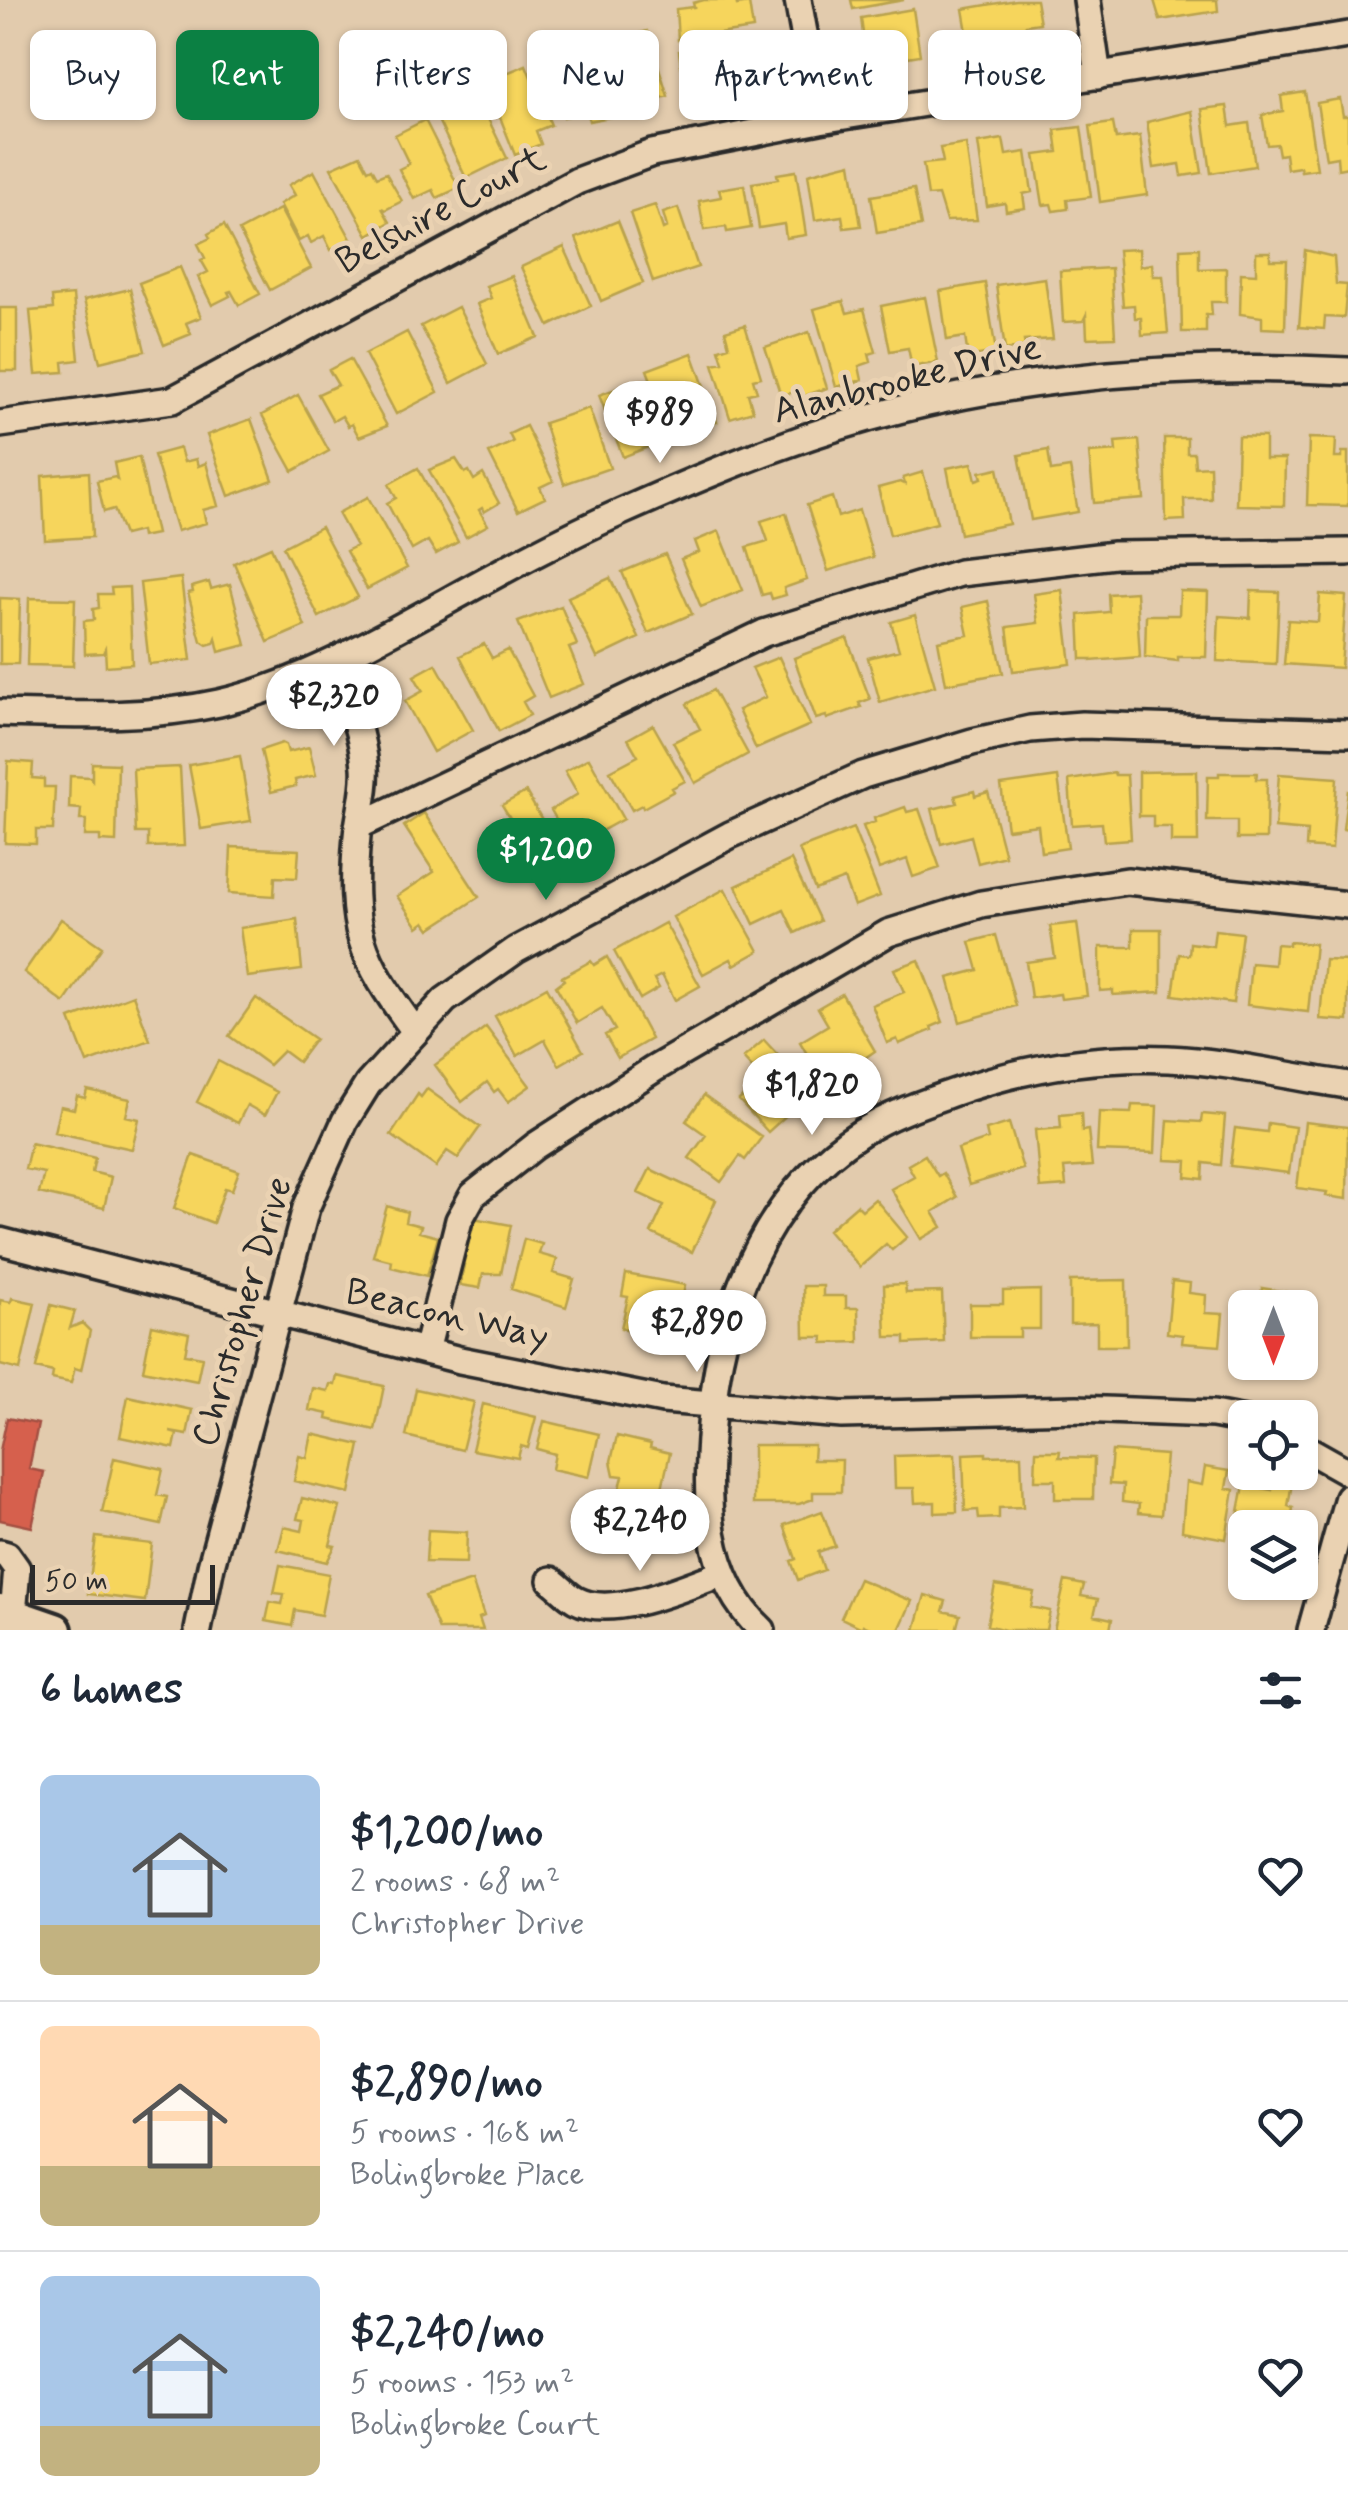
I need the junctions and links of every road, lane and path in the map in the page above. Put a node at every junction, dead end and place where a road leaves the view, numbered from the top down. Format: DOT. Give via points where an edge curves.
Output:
graph roads {
  1 [pos="798,0"];
  2 [pos="1087,0"];
  3 [pos="804,30"];
  4 [pos="1348,35"];
  5 [pos="1098,76"];
  6 [pos="908,106"];
  7 [pos="820,120"];
  8 [pos="1348,371"];
  9 [pos="0,424"];
  10 [pos="1348,552"];
  11 [pos="334,663"];
  12 [pos="0,713"];
  13 [pos="1348,733"];
  14 [pos="358,826"];
  15 [pos="1348,904"];
  16 [pos="414,1030"];
  17 [pos="1348,1085"];
  18 [pos="0,1241"];
  19 [pos="278,1313"];
  20 [pos="426,1351"];
  21 [pos="712,1404"];
  22 [pos="1228,1417"];
  23 [pos="1318,1455"];
  24 [pos="1348,1472"];
  25 [pos="1348,1497"];
  26 [pos="0,1553"];
  27 [pos="723,1573"];
  28 [pos="551,1580"];
  29 [pos="6,1613"];
  30 [pos="54,1630"];
  31 [pos="198,1630"];
  32 [pos="762,1630"];
  33 [pos="1310,1630"];
  1 -- 3 [label="street"];
  2 -- 5 [label="street"];
  4 -- 5 [label="street, Belshire Court"];
  5 -- 6 [label="street, Belshire Court"];
  7 -- 9 [label="street, Belshire Court" via="652,154 577,180 172,400"];
  8 -- 11 [label="street, Alanbrooke Drive" via="1222,366 1093,376 928,404 852,425 783,445 622,512"];
  10 -- 14 [label="street" via="1114,555 960,573 764,633"];
  11 -- 12 [label="street, Alanbrooke Drive" via="255,694 177,710"];
  11 -- 14 [label="street" via="366,770"];
  13 -- 16 [label="street, Christopher Drive" via="1030,729 864,775 730,835 516,950"];
  14 -- 16 [label="street" via="357,927 371,968"];
  15 -- 20 [label="street" via="1127,881 981,904 888,933 654,1069 472,1196 459,1220"];
  16 -- 19 [label="street, Christopher Drive" via="345,1121 306,1208"];
  17 -- 21 [label="street" via="1170,1059 1090,1060 1005,1075 896,1113 858,1134 812,1174 768,1230 745,1272"];
  18 -- 19 [label="street, Beacon Way"];
  19 -- 20 [label="street, Beacon Way"];
  19 -- 31 [label="street, Christopher Drive"];
  20 -- 21 [label="street, Beacon Way" via="662,1400"];
  21 -- 22 [label="street, Beacon Way" via="842,1415 1077,1409"];
  21 -- 27 [label="street" via="706,1484"];
  23 -- 24 [label="street"];
  25 -- 33 [label="street"];
  26 -- 29 [label="street" via="17,1568"];
  27 -- 28 [label="street" via="638,1604 617,1605 579,1602"];
  27 -- 32 [label="street"];
  29 -- 30 [label="main road"];
}
